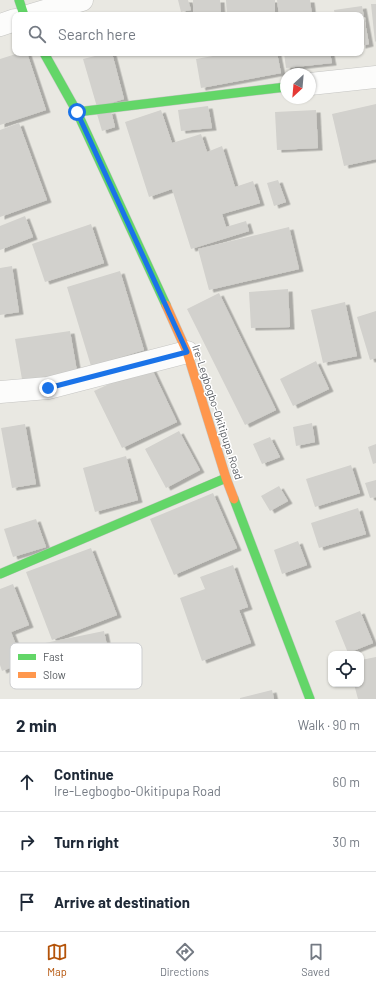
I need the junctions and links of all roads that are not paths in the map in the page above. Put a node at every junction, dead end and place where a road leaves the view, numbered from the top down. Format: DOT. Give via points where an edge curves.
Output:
graph roads {
  1 [pos="19,0"];
  2 [pos="82,0"];
  3 [pos="23,12"];
  4 [pos="41,12"];
  5 [pos="12,21"];
  6 [pos="0,25"];
  7 [pos="46,56"];
  8 [pos="376,77"];
  9 [pos="316,83"];
  10 [pos="280,88"];
  11 [pos="77,112"];
  12 [pos="187,352"];
  13 [pos="0,392"];
  14 [pos="226,478"];
  15 [pos="0,574"];
  16 [pos="310,699"];
  1 -- 3 [label="street"];
  2 -- 4 [label="street"];
  5 -- 6 [label="street"];
  7 -- 11 [label="street, Ire-Legbogbo-Okitipupa Road"];
  8 -- 9 [label="street"];
  10 -- 11 [label="street"];
  11 -- 12 [label="street, Ire-Legbogbo-Okitipupa Road"];
  12 -- 13 [label="street" via="48,388"];
  12 -- 14 [label="street, Ire-Legbogbo-Okitipupa Road"];
  14 -- 15 [label="street"];
  14 -- 16 [label="street, Ire-Legbogbo-Okitipupa Road"];
}
